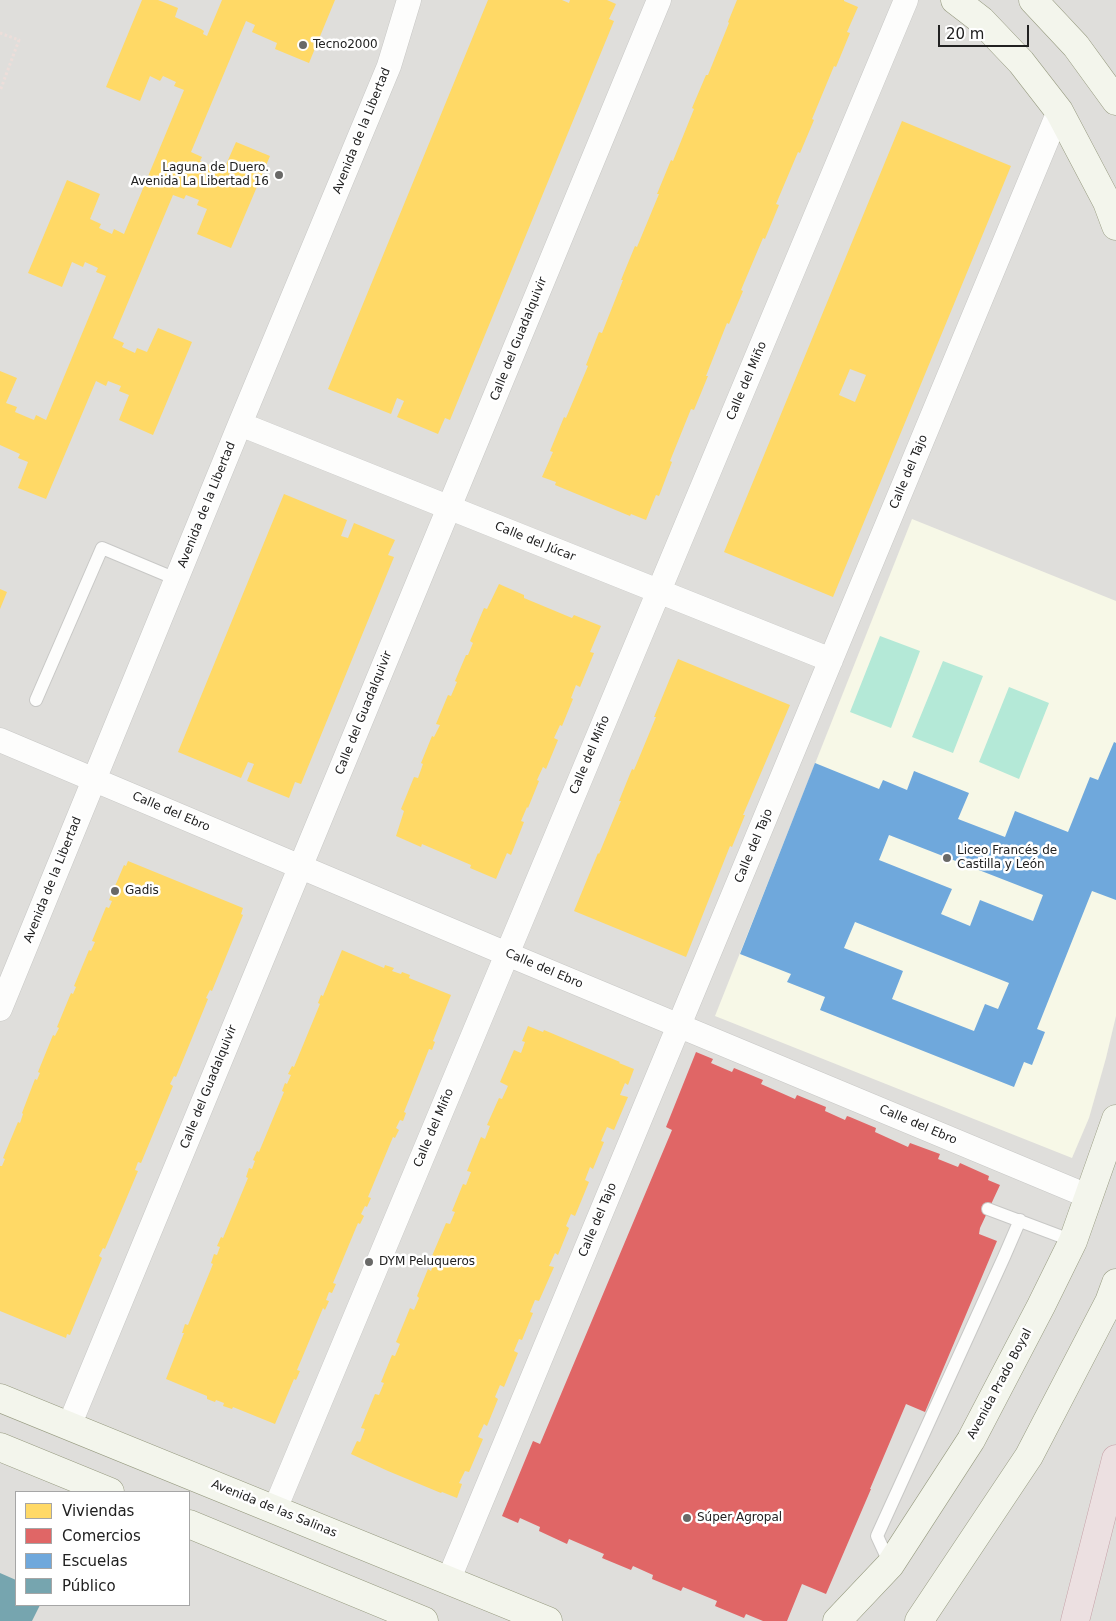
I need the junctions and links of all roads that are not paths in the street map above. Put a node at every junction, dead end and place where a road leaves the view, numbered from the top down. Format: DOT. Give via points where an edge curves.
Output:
graph roads {
  1 [pos="409,0"];
  2 [pos="659,0"];
  3 [pos="906,0"];
  4 [pos="955,0"];
  5 [pos="1033,0"];
  6 [pos="1116,101"];
  7 [pos="1059,111"];
  8 [pos="1116,226"];
  9 [pos="240,424"];
  10 [pos="449,508"];
  11 [pos="176,579"];
  12 [pos="659,591"];
  13 [pos="831,660"];
  14 [pos="36,700"];
  15 [pos="0,740"];
  16 [pos="94,780"];
  17 [pos="301,866"];
  18 [pos="507,954"];
  19 [pos="0,1009"];
  20 [pos="679,1026"];
  21 [pos="1116,1119"];
  22 [pos="1090,1197"];
  23 [pos="988,1209"];
  24 [pos="1020,1220"];
  25 [pos="1073,1241"];
  26 [pos="1116,1283"];
  27 [pos="0,1398"];
  28 [pos="70,1426"];
  29 [pos="0,1447"];
  30 [pos="1116,1459"];
  31 [pos="108,1491"];
  32 [pos="275,1510"];
  33 [pos="190,1524"];
  34 [pos="890,1565"];
  35 [pos="448,1581"];
  36 [pos="424,1621"];
  37 [pos="548,1621"];
  38 [pos="837,1621"];
  39 [pos="919,1621"];
  40 [pos="1074,1621"];
  1 -- 9 [label="street, Avenida de la Libertad" via="389,66"];
  2 -- 10 [label="street, Calle del Guadalquivir"];
  3 -- 12 [label="street, Calle del Miño"];
  4 -- 7 [label="street" via="981,20 1021,62"];
  5 -- 6 [label="street" via="1076,46"];
  7 -- 8 [label="street" via="1108,202"];
  7 -- 13 [label="street, Calle del Tajo"];
  9 -- 10 [label="street, Calle del Júcar"];
  9 -- 11 [label="street, Avenida de la Libertad"];
  10 -- 12 [label="street, Calle del Júcar"];
  10 -- 17 [label="street, Calle del Guadalquivir"];
  11 -- 14 [label="lane" via="102,548"];
  11 -- 16 [label="street, Avenida de la Libertad"];
  12 -- 13 [label="street, Calle del Júcar"];
  12 -- 18 [label="street, Calle del Miño"];
  13 -- 20 [label="street, Calle del Tajo"];
  15 -- 16 [label="street, Calle del Ebro"];
  16 -- 17 [label="street, Calle del Ebro"];
  16 -- 19 [label="street, Avenida de la Libertad"];
  17 -- 18 [label="street, Calle del Ebro"];
  17 -- 28 [label="street, Calle del Guadalquivir"];
  18 -- 20 [label="street, Calle del Ebro"];
  18 -- 32 [label="street, Calle del Miño"];
  20 -- 22 [label="street, Calle del Ebro"];
  20 -- 35 [label="street, Calle del Tajo"];
  21 -- 22 [label="street, Avenida Prado Boyal"];
  22 -- 25 [label="street, Avenida Prado Boyal"];
  23 -- 24 [label="lane"];
  24 -- 25 [label="lane"];
  24 -- 34 [label="lane" via="877,1536"];
  25 -- 34 [label="street, Avenida Prado Boyal" via="972,1440"];
  26 -- 39 [label="street" via="1029,1456"];
  27 -- 28 [label="street, Avenida de las Salinas"];
  28 -- 32 [label="street, Avenida de las Salinas"];
  29 -- 31 [label="street"];
  30 -- 40 [label="highway"];
  32 -- 35 [label="street, Avenida de las Salinas"];
  33 -- 36 [label="street"];
  34 -- 38 [label="street, Avenida Prado Boyal"];
  35 -- 37 [label="street, Avenida de las Salinas"];
}
